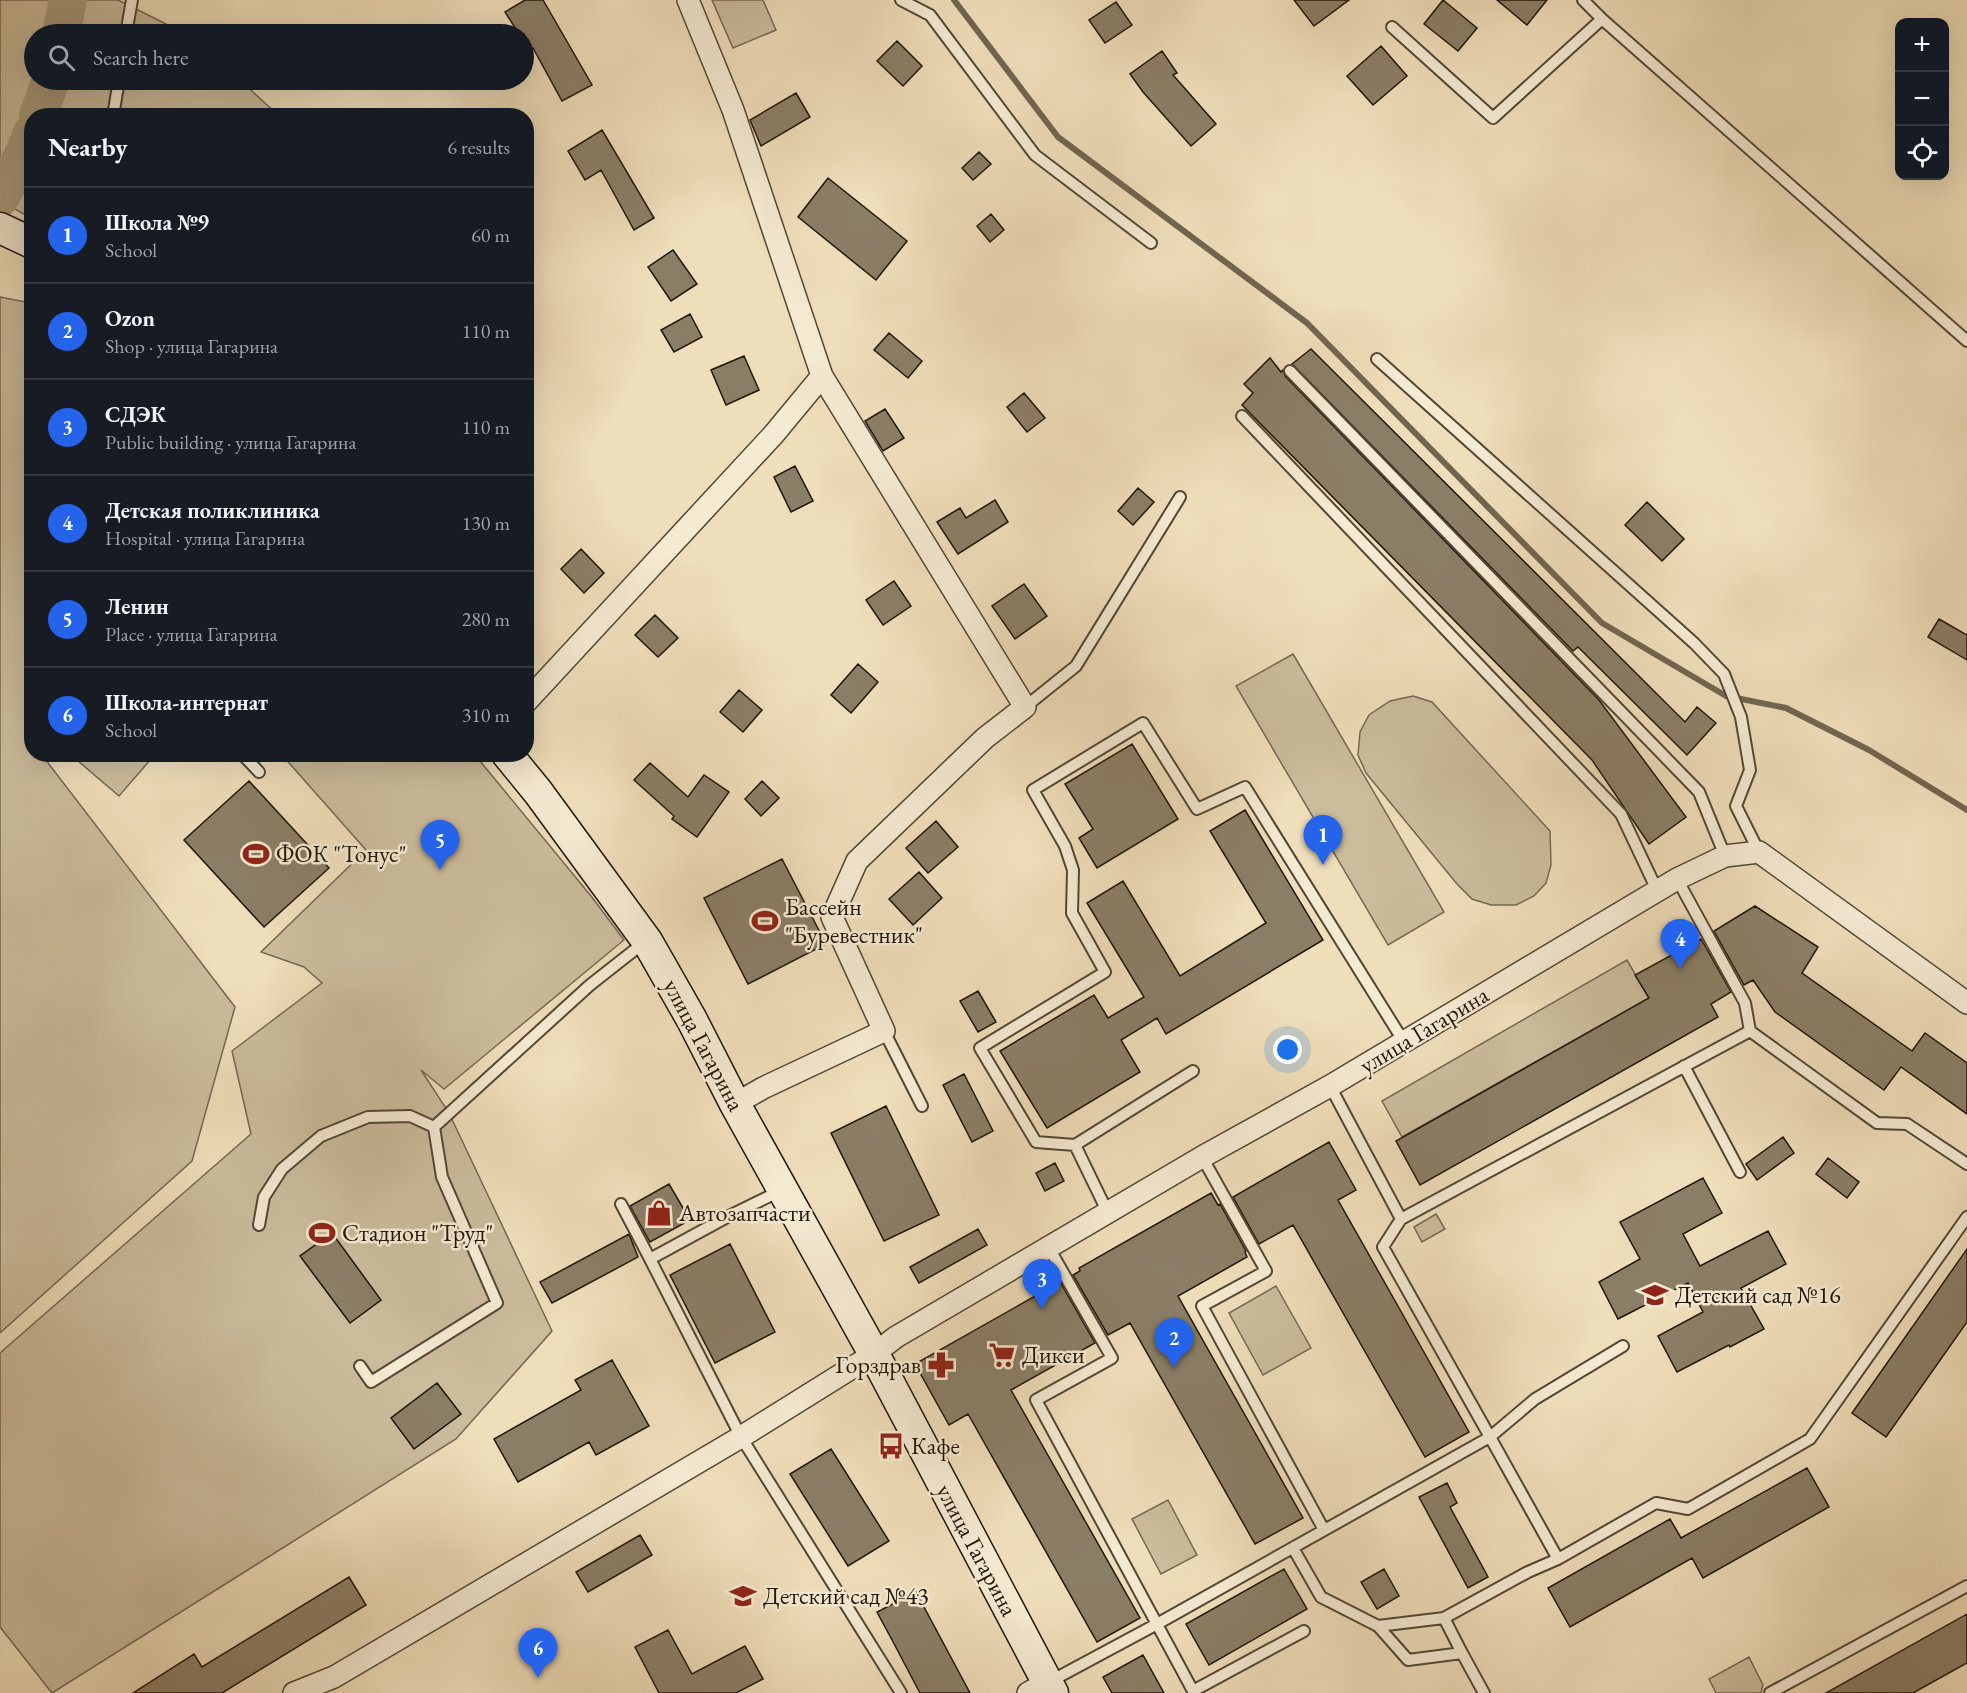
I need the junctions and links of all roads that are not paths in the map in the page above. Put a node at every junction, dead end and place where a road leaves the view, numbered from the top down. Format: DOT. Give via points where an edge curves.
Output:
graph roads {
  1 [pos="132,0"];
  2 [pos="688,0"];
  3 [pos="901,0"];
  4 [pos="1583,0"];
  5 [pos="1602,19"];
  6 [pos="128,24"];
  7 [pos="1392,27"];
  8 [pos="117,90"];
  9 [pos="114,108"];
  10 [pos="0,228"];
  11 [pos="24,239"];
  12 [pos="1151,243"];
  13 [pos="1967,341"];
  14 [pos="1377,359"];
  15 [pos="1290,371"];
  16 [pos="822,376"];
  17 [pos="1242,416"];
  18 [pos="1180,497"];
  19 [pos="534,693"];
  20 [pos="1025,707"];
  21 [pos="250,762"];
  22 [pos="514,762"];
  23 [pos="259,772"];
  24 [pos="1759,852"];
  25 [pos="1725,856"];
  26 [pos="1677,879"];
  27 [pos="1658,890"];
  28 [pos="647,941"];
  29 [pos="1967,1003"];
  30 [pos="884,1031"];
  31 [pos="1750,1031"];
  32 [pos="1404,1041"];
  33 [pos="1684,1066"];
  34 [pos="1193,1071"];
  35 [pos="1330,1086"];
  36 [pos="735,1104"];
  37 [pos="922,1106"];
  38 [pos="434,1127"];
  39 [pos="1075,1144"];
  40 [pos="1202,1157"];
  41 [pos="1967,1164"];
  42 [pos="1740,1172"];
  43 [pos="783,1190"];
  44 [pos="621,1204"];
  45 [pos="1108,1213"];
  46 [pos="1967,1217"];
  47 [pos="1401,1219"];
  48 [pos="259,1224"];
  49 [pos="1048,1248"];
  50 [pos="650,1259"];
  51 [pos="1623,1346"];
  52 [pos="874,1354"];
  53 [pos="360,1366"];
  54 [pos="741,1437"];
  55 [pos="1490,1437"];
  56 [pos="1324,1530"];
  57 [pos="1293,1548"];
  58 [pos="1558,1559"];
  59 [pos="1967,1586"];
  60 [pos="1444,1618"];
  61 [pos="1157,1624"];
  62 [pos="1378,1626"];
  63 [pos="1304,1631"];
  64 [pos="1462,1653"];
  65 [pos="1043,1690"];
  66 [pos="294,1693"];
  67 [pos="901,1693"];
  68 [pos="1484,1693"];
  69 [pos="1770,1693"];
  1 -- 6 [label="lane"];
  2 -- 16 [label="street" via="733,110"];
  3 -- 12 [label="lane" via="930,15 1035,155"];
  4 -- 5 [label="lane"];
  5 -- 7 [label="lane" via="1493,118"];
  5 -- 13 [label="lane"];
  8 -- 9 [label="lane"];
  10 -- 11 [label="main road"];
  14 -- 24 [label="lane" via="1724,674 1741,717 1750,770 1736,806"];
  15 -- 25 [label="lane" via="1699,792"];
  16 -- 19 [label="street" via="774,434"];
  16 -- 20 [label="street"];
  17 -- 27 [label="lane" via="1622,814"];
  18 -- 20 [label="lane" via="1076,666"];
  20 -- 30 [label="street" via="985,738 857,861 832,917"];
  21 -- 23 [label="lane"];
  22 -- 28 [label="main road, улица Гагарина"];
  24 -- 25 [label="street, улица Гагарина"];
  24 -- 29 [label="street"];
  25 -- 26 [label="street, улица Гагарина"];
  26 -- 27 [label="street, улица Гагарина"];
  26 -- 31 [label="lane" via="1745,1004"];
  27 -- 32 [label="street, улица Гагарина"];
  28 -- 36 [label="main road, улица Гагарина"];
  28 -- 38 [label="lane" via="590,985"];
  30 -- 36 [label="street"];
  30 -- 37 [label="lane"];
  31 -- 33 [label="lane"];
  31 -- 41 [label="lane" via="1877,1123 1907,1124"];
  32 -- 35 [label="street, улица Гагарина"];
  32 -- 39 [label="lane" via="1245,787 1197,809 1143,723 1033,790 1065,846 1073,870 1072,913 1105,972 980,1048 1036,1142"];
  33 -- 42 [label="lane"];
  33 -- 47 [label="lane"];
  34 -- 39 [label="lane"];
  35 -- 40 [label="street, улица Гагарина"];
  35 -- 47 [label="lane"];
  36 -- 43 [label="main road, улица Гагарина"];
  38 -- 48 [label="lane" via="410,1116 368,1117 321,1136 282,1169 264,1197"];
  38 -- 53 [label="lane" via="442,1177 497,1303 371,1382"];
  39 -- 45 [label="lane"];
  40 -- 45 [label="street, улица Гагарина"];
  40 -- 56 [label="lane" via="1266,1271 1202,1306"];
  43 -- 50 [label="lane"];
  43 -- 52 [label="main road, улица Гагарина"];
  44 -- 50 [label="lane"];
  45 -- 49 [label="street, улица Гагарина"];
  46 -- 58 [label="lane" via="1810,1439 1688,1509 1656,1503"];
  47 -- 55 [label="lane" via="1383,1247"];
  49 -- 52 [label="street, улица Гагарина" via="896,1337"];
  49 -- 61 [label="lane" via="1112,1358 1036,1400"];
  50 -- 54 [label="lane"];
  51 -- 55 [label="lane" via="1535,1399"];
  52 -- 54 [label="street"];
  52 -- 65 [label="main road, улица Гагарина"];
  54 -- 66 [label="street" via="334,1677"];
  54 -- 67 [label="lane"];
  55 -- 56 [label="lane"];
  55 -- 58 [label="lane"];
  56 -- 57 [label="lane"];
  57 -- 61 [label="lane"];
  57 -- 62 [label="lane" via="1321,1597"];
  58 -- 60 [label="lane"];
  59 -- 69 [label="lane"];
  60 -- 62 [label="lane"];
  60 -- 64 [label="lane"];
  61 -- 63 [label="lane" via="1193,1691"];
  61 -- 65 [label="lane"];
  62 -- 64 [label="lane" via="1408,1660"];
  64 -- 68 [label="lane"];
}
